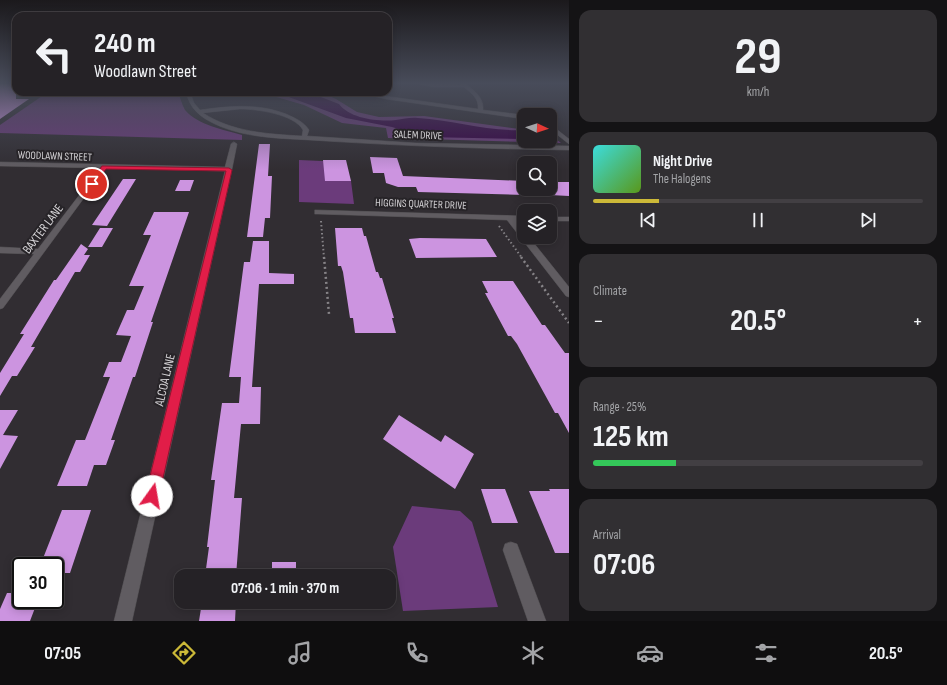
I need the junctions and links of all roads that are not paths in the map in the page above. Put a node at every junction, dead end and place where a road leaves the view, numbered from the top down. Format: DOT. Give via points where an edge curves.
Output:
graph roads {
  1 [pos="198,112"];
  2 [pos="275,112"];
  3 [pos="487,112"];
  4 [pos="517,116"];
  5 [pos="557,132"];
  6 [pos="304,137"];
  7 [pos="569,142"];
  8 [pos="234,144"];
  9 [pos="569,148"];
  10 [pos="0,164"];
  11 [pos="104,167"];
  12 [pos="229,170"];
  13 [pos="319,212"];
  14 [pos="510,218"];
  15 [pos="517,218"];
  16 [pos="557,219"];
  17 [pos="569,219"];
  18 [pos="517,226"];
  19 [pos="531,244"];
  20 [pos="0,250"];
  21 [pos="41,252"];
  22 [pos="569,294"];
  23 [pos="0,306"];
  24 [pos="512,550"];
  25 [pos="123,621"];
  26 [pos="537,621"];
  1 -- 6 [label="street, SALEM DRIVE" via="235,129"];
  2 -- 6 [label="street" via="303,125 306,130"];
  3 -- 4 [label="street"];
  5 -- 7 [label="street"];
  6 -- 9 [label="street, SALEM DRIVE" via="406,145"];
  8 -- 12 [label="street, ALCOA LANE"];
  10 -- 11 [label="street, WOODLAWN STREET"];
  11 -- 12 [label="street, WOODLAWN STREET"];
  11 -- 21 [label="street, BAXTER LANE"];
  12 -- 25 [label="street, ALCOA LANE"];
  13 -- 14 [label="street, HIGGINS QUARTER DRIVE"];
  14 -- 15 [label="street, HIGGINS QUARTER DRIVE"];
  14 -- 18 [label="street"];
  16 -- 17 [label="street"];
  19 -- 22 [label="street"];
  20 -- 21 [label="street"];
  21 -- 23 [label="street, BAXTER LANE"];
  24 -- 26 [label="street"];
}
